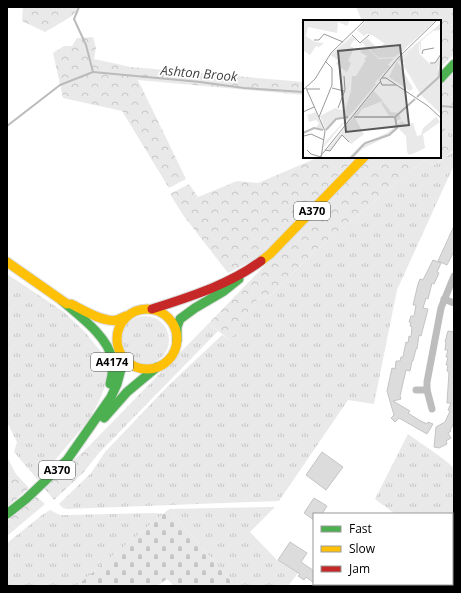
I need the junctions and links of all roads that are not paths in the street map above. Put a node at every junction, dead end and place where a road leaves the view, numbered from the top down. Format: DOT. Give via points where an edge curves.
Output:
graph roads {
  1 [pos="454,64"];
  2 [pos="441,78"];
  3 [pos="363,158"];
  4 [pos="7,262"];
  5 [pos="244,272"];
  6 [pos="454,276"];
  7 [pos="444,299"];
  8 [pos="60,300"];
  9 [pos="454,303"];
  10 [pos="152,309"];
  11 [pos="126,316"];
  12 [pos="177,341"];
  13 [pos="118,350"];
  14 [pos="124,358"];
  15 [pos="158,367"];
  16 [pos="416,390"];
  17 [pos="427,390"];
  18 [pos="432,409"];
  19 [pos="84,438"];
  20 [pos="7,514"];
  1 -- 2 [label="main road"];
  3 -- 5 [label="main road, A370" via="270,254"];
  4 -- 8 [label="main road, A4174"];
  5 -- 10 [label="main road, A370" via="191,296"];
  5 -- 12 [label="main road, A370" via="236,283 180,317 177,324"];
  6 -- 7 [label="street"];
  7 -- 9 [label="street"];
  7 -- 17 [label="street"];
  8 -- 11 [label="main road" via="103,318 117,320"];
  8 -- 13 [label="main road" via="99,329"];
  8 -- 19 [label="main road, A4174" via="104,342 112,356 113,370 110,383"];
  10 -- 11 [label="main road" via="138,310"];
  10 -- 12 [label="main road" via="170,320"];
  11 -- 13 [label="main road" via="117,332"];
  12 -- 15 [label="main road" via="171,356"];
  13 -- 14 [label="main road"];
  14 -- 15 [label="main road" via="140,368"];
  14 -- 19 [label="main road, A370" via="117,384"];
  15 -- 19 [label="main road, A370" via="126,392"];
  16 -- 17 [label="street"];
  17 -- 18 [label="street"];
  19 -- 20 [label="main road, A370" via="67,460"];
}
